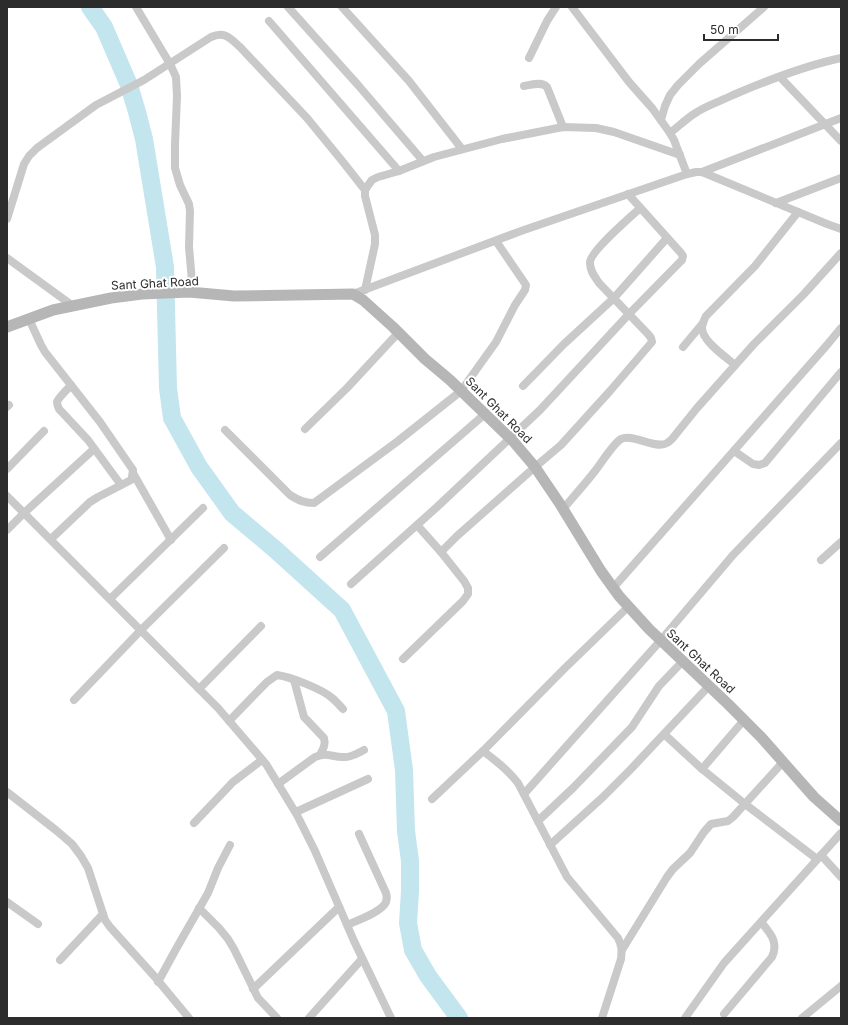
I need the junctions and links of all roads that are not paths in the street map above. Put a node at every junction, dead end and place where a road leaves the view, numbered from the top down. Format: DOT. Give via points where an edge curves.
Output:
graph roads {
  1 [pos="136,7"];
  2 [pos="288,7"];
  3 [pos="342,7"];
  4 [pos="556,7"];
  5 [pos="572,7"];
  6 [pos="764,7"];
  7 [pos="270,21"];
  8 [pos="529,58"];
  9 [pos="841,58"];
  10 [pos="170,64"];
  11 [pos="780,77"];
  12 [pos="524,86"];
  13 [pos="841,118"];
  14 [pos="661,120"];
  15 [pos="825,124"];
  16 [pos="562,127"];
  17 [pos="670,133"];
  18 [pos="841,141"];
  19 [pos="462,149"];
  20 [pos="680,155"];
  21 [pos="423,161"];
  22 [pos="399,171"];
  23 [pos="702,172"];
  24 [pos="687,174"];
  25 [pos="841,178"];
  26 [pos="365,190"];
  27 [pos="628,194"];
  28 [pos="776,203"];
  29 [pos="640,208"];
  30 [pos="798,212"];
  31 [pos="7,219"];
  32 [pos="841,229"];
  33 [pos="667,238"];
  34 [pos="496,241"];
  35 [pos="841,253"];
  36 [pos="7,258"];
  37 [pos="365,290"];
  38 [pos="191,293"];
  39 [pos="353,294"];
  40 [pos="614,298"];
  41 [pos="73,306"];
  42 [pos="629,314"];
  43 [pos="29,319"];
  44 [pos="703,324"];
  45 [pos="7,327"];
  46 [pos="841,328"];
  47 [pos="399,332"];
  48 [pos="683,347"];
  49 [pos="735,365"];
  50 [pos="841,372"];
  51 [pos="71,385"];
  52 [pos="523,386"];
  53 [pos="461,391"];
  54 [pos="485,414"];
  55 [pos="305,429"];
  56 [pos="225,430"];
  57 [pos="44,431"];
  58 [pos="510,438"];
  59 [pos="841,443"];
  60 [pos="94,449"];
  61 [pos="734,451"];
  62 [pos="535,467"];
  63 [pos="7,469"];
  64 [pos="133,473"];
  65 [pos="121,485"];
  66 [pos="7,496"];
  67 [pos="203,508"];
  68 [pos="563,508"];
  69 [pos="24,512"];
  70 [pos="417,525"];
  71 [pos="7,530"];
  72 [pos="51,539"];
  73 [pos="171,540"];
  74 [pos="841,542"];
  75 [pos="224,548"];
  76 [pos="441,552"];
  77 [pos="320,557"];
  78 [pos="821,560"];
  79 [pos="351,584"];
  80 [pos="613,588"];
  81 [pos="110,598"];
  82 [pos="628,606"];
  83 [pos="261,626"];
  84 [pos="141,630"];
  85 [pos="661,640"];
  86 [pos="403,658"];
  87 [pos="683,661"];
  88 [pos="294,680"];
  89 [pos="709,686"];
  90 [pos="199,689"];
  91 [pos="74,700"];
  92 [pos="343,709"];
  93 [pos="744,720"];
  94 [pos="229,721"];
  95 [pos="664,734"];
  96 [pos="364,750"];
  97 [pos="483,751"];
  98 [pos="320,755"];
  99 [pos="262,760"];
  100 [pos="783,762"];
  101 [pos="702,769"];
  102 [pos="368,779"];
  103 [pos="278,784"];
  104 [pos="7,792"];
  105 [pos="524,794"];
  106 [pos="432,799"];
  107 [pos="745,804"];
  108 [pos="296,812"];
  109 [pos="538,821"];
  110 [pos="841,822"];
  111 [pos="194,823"];
  112 [pos="841,832"];
  113 [pos="359,834"];
  114 [pos="230,845"];
  115 [pos="550,845"];
  116 [pos="819,857"];
  117 [pos="841,877"];
  118 [pos="7,902"];
  119 [pos="339,907"];
  120 [pos="199,908"];
  121 [pos="103,914"];
  122 [pos="760,922"];
  123 [pos="38,924"];
  124 [pos="347,925"];
  125 [pos="622,950"];
  126 [pos="362,959"];
  127 [pos="60,960"];
  128 [pos="158,982"];
  129 [pos="841,986"];
  130 [pos="253,989"];
  131 [pos="724,1014"];
  132 [pos="390,1017"];
  133 [pos="188,1018"];
  134 [pos="277,1018"];
  135 [pos="309,1018"];
  136 [pos="602,1018"];
  137 [pos="685,1018"];
  138 [pos="802,1018"];
  1 -- 10 [label="street"];
  2 -- 21 [label="street"];
  3 -- 19 [label="street" via="409,81"];
  4 -- 8 [label="street"];
  5 -- 14 [label="street"];
  6 -- 14 [label="street" via="678,85 664,106"];
  7 -- 22 [label="street"];
  9 -- 11 [label="street"];
  10 -- 26 [label="street" via="217,34 230,38 307,118"];
  10 -- 31 [label="street" via="96,105 37,148 24,164"];
  10 -- 38 [label="street" via="176,77 177,96 174,168 190,211"];
  11 -- 15 [label="street"];
  11 -- 17 [label="street" via="697,112"];
  12 -- 16 [label="street" via="545,84"];
  13 -- 15 [label="street"];
  14 -- 17 [label="street"];
  15 -- 18 [label="street"];
  15 -- 23 [label="street"];
  16 -- 19 [label="street"];
  16 -- 20 [label="street" via="596,128 614,132"];
  17 -- 20 [label="street"];
  19 -- 21 [label="street"];
  20 -- 24 [label="street"];
  21 -- 22 [label="street"];
  22 -- 26 [label="street" via="372,180"];
  23 -- 24 [label="street"];
  23 -- 28 [label="street"];
  24 -- 27 [label="street"];
  25 -- 28 [label="street"];
  26 -- 37 [label="street" via="375,244"];
  27 -- 29 [label="street"];
  27 -- 34 [label="street"];
  28 -- 30 [label="street"];
  29 -- 33 [label="street"];
  29 -- 40 [label="street" via="589,262 593,275"];
  30 -- 32 [label="street"];
  30 -- 44 [label="street" via="755,266 706,316"];
  33 -- 40 [label="street"];
  33 -- 42 [label="street" via="682,253 682,260"];
  34 -- 37 [label="street"];
  34 -- 53 [label="street" via="523,280 526,290 496,342"];
  35 -- 49 [label="street"];
  36 -- 41 [label="street"];
  37 -- 39 [label="street"];
  38 -- 39 [label="street, Sant Ghat Road" via="234,296"];
  38 -- 41 [label="street, Sant Ghat Road" via="142,294"];
  39 -- 47 [label="street, Sant Ghat Road"];
  40 -- 42 [label="street"];
  40 -- 52 [label="street"];
  41 -- 43 [label="street, Sant Ghat Road"];
  42 -- 58 [label="street" via="546,404"];
  42 -- 62 [label="street" via="652,342 561,444"];
  43 -- 45 [label="street, Sant Ghat Road"];
  43 -- 51 [label="street" via="45,352"];
  44 -- 48 [label="street"];
  44 -- 49 [label="street" via="702,330 708,342"];
  46 -- 61 [label="street"];
  47 -- 53 [label="street, Sant Ghat Road"];
  47 -- 55 [label="street"];
  49 -- 68 [label="street" via="667,443 662,445 622,439"];
  50 -- 61 [label="street" via="765,463 753,464"];
  51 -- 60 [label="street" via="57,404"];
  51 -- 64 [label="street" via="122,453"];
  53 -- 54 [label="street, Sant Ghat Road"];
  53 -- 56 [label="street" via="314,504 299,501 290,495"];
  54 -- 58 [label="street, Sant Ghat Road"];
  54 -- 77 [label="street"];
  57 -- 63 [label="street"];
  58 -- 62 [label="street, Sant Ghat Road"];
  58 -- 70 [label="street"];
  59 -- 85 [label="street" via="733,555"];
  60 -- 65 [label="street"];
  60 -- 69 [label="street"];
  61 -- 80 [label="street"];
  62 -- 68 [label="street, Sant Ghat Road"];
  62 -- 76 [label="street"];
  64 -- 65 [label="street" via="131,480"];
  64 -- 73 [label="street"];
  65 -- 72 [label="street" via="90,502"];
  66 -- 69 [label="street"];
  67 -- 73 [label="street"];
  68 -- 80 [label="street, Sant Ghat Road"];
  69 -- 71 [label="street"];
  69 -- 72 [label="street"];
  70 -- 76 [label="street"];
  70 -- 79 [label="street"];
  72 -- 81 [label="street"];
  73 -- 81 [label="street"];
  74 -- 78 [label="street"];
  75 -- 84 [label="street"];
  76 -- 86 [label="street" via="464,581 468,594"];
  80 -- 82 [label="street, Sant Ghat Road"];
  81 -- 84 [label="street"];
  82 -- 85 [label="street, Sant Ghat Road"];
  82 -- 97 [label="street"];
  83 -- 90 [label="street"];
  84 -- 90 [label="street"];
  84 -- 91 [label="street"];
  85 -- 87 [label="street, Sant Ghat Road"];
  85 -- 105 [label="street"];
  87 -- 89 [label="street, Sant Ghat Road"];
  87 -- 109 [label="street" via="659,686 632,727"];
  88 -- 92 [label="street" via="333,698"];
  88 -- 94 [label="street" via="277,675 273,677"];
  88 -- 98 [label="street" via="304,717 324,738 325,746"];
  89 -- 93 [label="street, Sant Ghat Road"];
  89 -- 95 [label="street"];
  90 -- 94 [label="street"];
  93 -- 100 [label="street, Sant Ghat Road"];
  93 -- 101 [label="street"];
  94 -- 99 [label="street"];
  95 -- 101 [label="street"];
  95 -- 115 [label="street" via="603,797"];
  96 -- 98 [label="street" via="344,758"];
  97 -- 105 [label="street" via="511,774"];
  97 -- 106 [label="street"];
  98 -- 103 [label="street"];
  99 -- 103 [label="street"];
  99 -- 111 [label="street" via="233,782"];
  100 -- 107 [label="street"];
  100 -- 110 [label="street, Sant Ghat Road" via="814,797"];
  101 -- 107 [label="street"];
  102 -- 108 [label="street"];
  103 -- 108 [label="street"];
  104 -- 121 [label="street" via="72,844 88,868"];
  105 -- 109 [label="street"];
  107 -- 116 [label="street"];
  107 -- 125 [label="street" via="728,821 710,824 690,853 667,877"];
  108 -- 119 [label="street"];
  109 -- 115 [label="street"];
  112 -- 116 [label="street"];
  113 -- 124 [label="street" via="387,897 386,903 378,911"];
  114 -- 120 [label="street"];
  115 -- 125 [label="street" via="567,877 618,938"];
  116 -- 117 [label="street"];
  116 -- 122 [label="street"];
  118 -- 123 [label="street"];
  119 -- 124 [label="street"];
  119 -- 130 [label="street"];
  120 -- 128 [label="street"];
  120 -- 130 [label="street" via="228,939"];
  121 -- 127 [label="street"];
  121 -- 128 [label="street" via="110,927"];
  122 -- 131 [label="street" via="773,939 774,953"];
  122 -- 137 [label="street" via="724,963"];
  124 -- 126 [label="street"];
  125 -- 136 [label="street"];
  126 -- 132 [label="street"];
  126 -- 135 [label="street"];
  128 -- 133 [label="street"];
  129 -- 138 [label="street"];
  130 -- 134 [label="street"];
}
